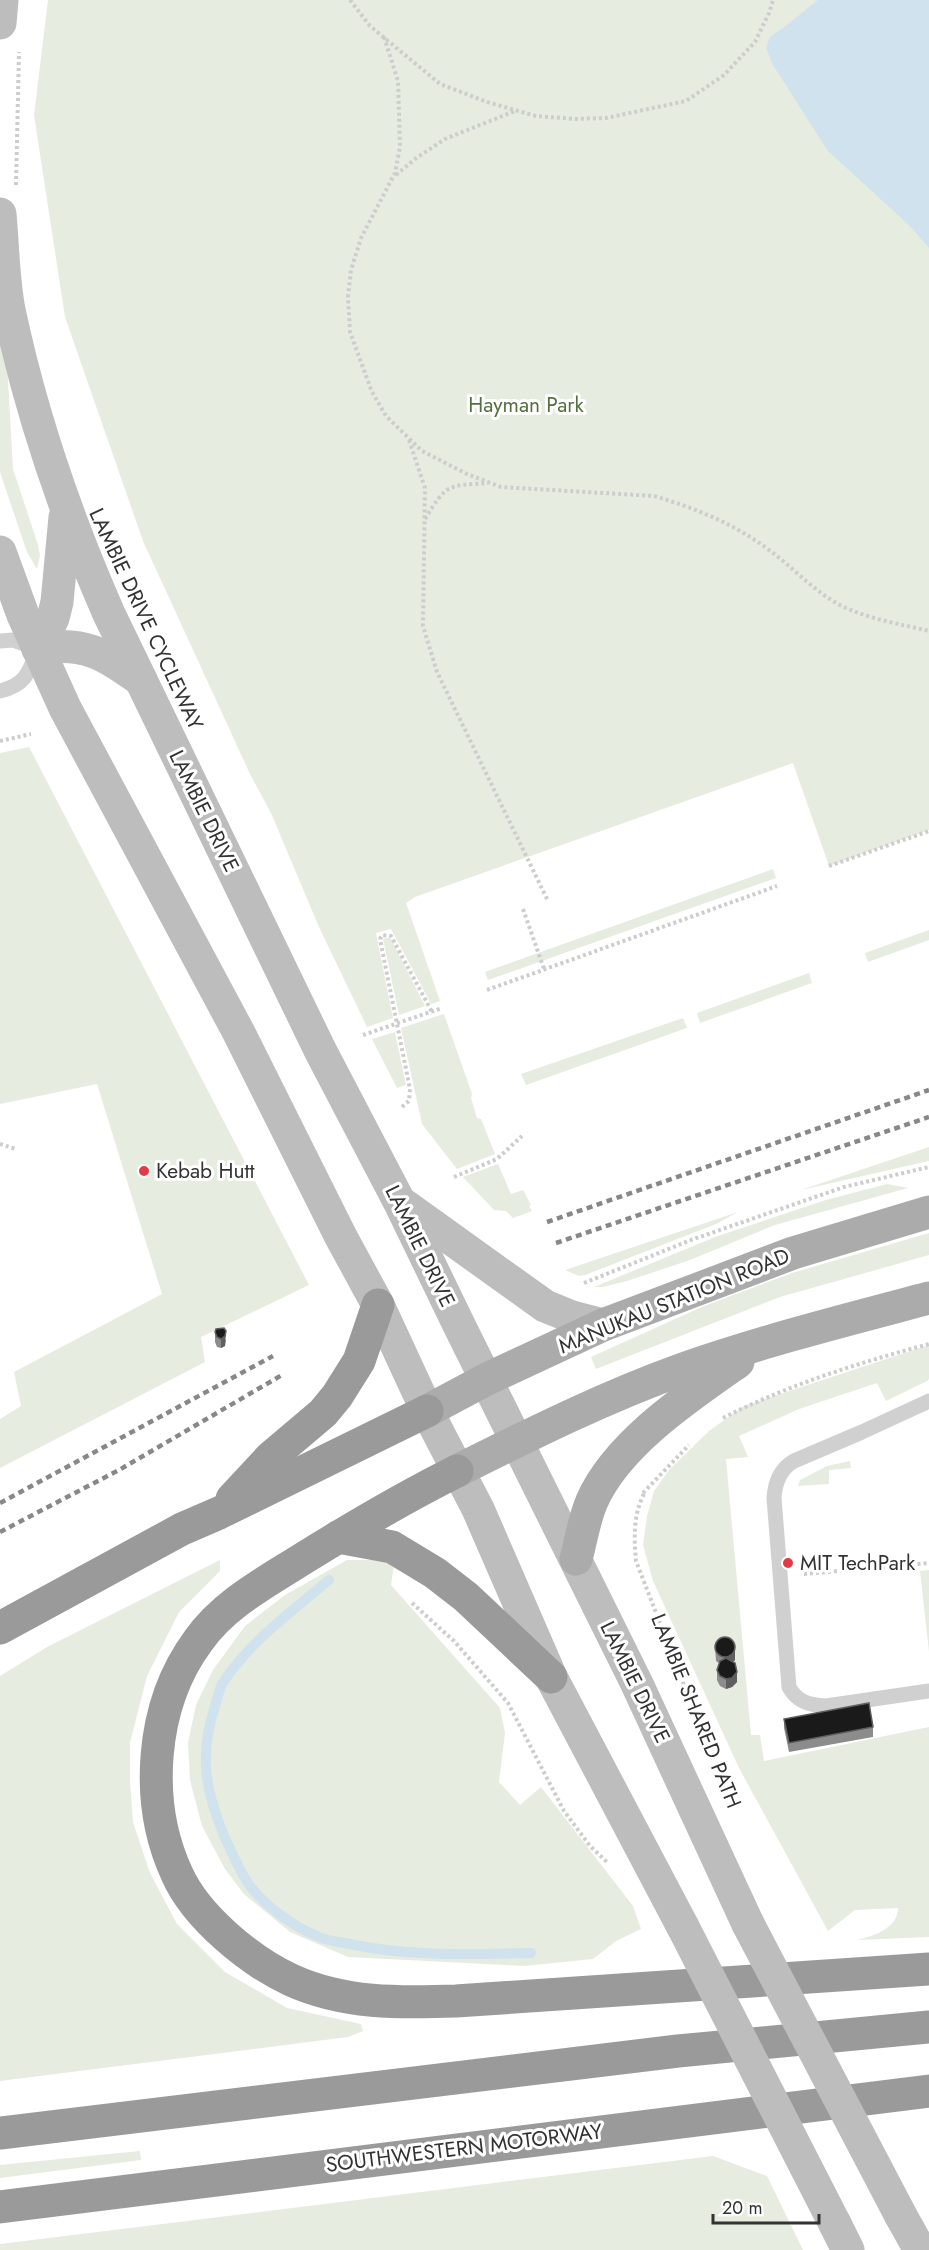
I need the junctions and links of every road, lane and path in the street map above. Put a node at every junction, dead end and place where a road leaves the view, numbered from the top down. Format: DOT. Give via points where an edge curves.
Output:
graph roads {
  1 [pos="2,0"];
  2 [pos="350,0"];
  3 [pos="773,0"];
  4 [pos="10,35"];
  5 [pos="384,37"];
  6 [pos="516,111"];
  7 [pos="393,178"];
  8 [pos="8,201"];
  9 [pos="409,440"];
  10 [pos="493,483"];
  11 [pos="66,508"];
  12 [pos="425,520"];
  13 [pos="0,552"];
  14 [pos="929,631"];
  15 [pos="0,641"];
  16 [pos="38,649"];
  17 [pos="142,681"];
  18 [pos="0,691"];
  19 [pos="32,734"];
  20 [pos="0,741"];
  21 [pos="929,831"];
  22 [pos="829,866"];
  23 [pos="777,886"];
  24 [pos="548,901"];
  25 [pos="523,909"];
  26 [pos="544,969"];
  27 [pos="487,990"];
  28 [pos="442,1008"];
  29 [pos="432,1012"];
  30 [pos="397,1024"];
  31 [pos="363,1035"];
  32 [pos="402,1107"];
  33 [pos="522,1136"];
  34 [pos="0,1144"];
  35 [pos="16,1149"];
  36 [pos="929,1167"];
  37 [pos="454,1177"];
  38 [pos="400,1203"];
  39 [pos="929,1212"];
  40 [pos="582,1283"];
  41 [pos="929,1298"];
  42 [pos="378,1305"];
  43 [pos="603,1324"];
  44 [pos="766,1341"];
  45 [pos="929,1344"];
  46 [pos="486,1379"];
  47 [pos="929,1401"];
  48 [pos="427,1411"];
  49 [pos="722,1418"];
  50 [pos="697,1438"];
  51 [pos="518,1441"];
  52 [pos="458,1471"];
  53 [pos="638,1489"];
  54 [pos="644,1494"];
  55 [pos="219,1514"];
  56 [pos="338,1537"];
  57 [pos="576,1559"];
  58 [pos="929,1563"];
  59 [pos="780,1575"];
  60 [pos="412,1602"];
  61 [pos="0,1628"];
  62 [pos="551,1677"];
  63 [pos="929,1691"];
  64 [pos="710,1754"];
  65 [pos="611,1866"];
  66 [pos="929,1969"];
  67 [pos="929,2027"];
  68 [pos="929,2091"];
  69 [pos="0,2133"];
  70 [pos="0,2207"];
  71 [pos="842,2237"];
  72 [pos="920,2250"];
  1 -- 4 [label="main road"];
  2 -- 5 [label="path"];
  3 -- 6 [label="path" via="755,42 724,75 686,101 606,118 536,116"];
  4 -- 8 [label="path"];
  5 -- 6 [label="path" via="440,84"];
  5 -- 7 [label="path" via="399,89 400,147"];
  6 -- 7 [label="path" via="445,140"];
  7 -- 9 [label="path" via="361,238 351,270 350,332 372,392 386,416"];
  8 -- 11 [label="main road, LAMBIE DRIVE" via="9,307 33,407"];
  9 -- 10 [label="path" via="466,474"];
  9 -- 12 [label="path" via="425,488"];
  10 -- 12 [label="path" via="448,488"];
  10 -- 14 [label="path" via="654,496 676,503 740,530 834,602"];
  11 -- 16 [label="main road" via="57,602"];
  11 -- 17 [label="main road, LAMBIE DRIVE"];
  12 -- 24 [label="path" via="423,626 437,672"];
  13 -- 16 [label="main road"];
  15 -- 16 [label="lane" via="13,640"];
  16 -- 17 [label="main road" via="60,645 94,652"];
  16 -- 18 [label="lane" via="27,676 14,688"];
  16 -- 42 [label="main road" via="65,708 239,1033"];
  17 -- 38 [label="main road, LAMBIE DRIVE" via="320,1050"];
  19 -- 20 [label="path"];
  21 -- 22 [label="path"];
  23 -- 26 [label="path"];
  25 -- 26 [label="path"];
  26 -- 27 [label="path"];
  28 -- 29 [label="path"];
  29 -- 30 [label="path"];
  29 -- 30 [label="path" via="392,936 382,935"];
  30 -- 31 [label="path"];
  30 -- 32 [label="path" via="410,1092"];
  33 -- 37 [label="path" via="497,1159"];
  34 -- 35 [label="path"];
  36 -- 40 [label="path" via="844,1187"];
  38 -- 43 [label="main road" via="544,1306"];
  38 -- 46 [label="main road, LAMBIE DRIVE"];
  39 -- 43 [label="main road, MANUKAU STATION ROAD" via="793,1253"];
  41 -- 44 [label="main road"];
  42 -- 48 [label="main road"];
  42 -- 55 [label="highway" via="359,1362 337,1396 271,1457"];
  43 -- 46 [label="main road, MANUKAU STATION ROAD"];
  44 -- 51 [label="main road" via="620,1394"];
  44 -- 57 [label="main road" via="675,1407 612,1470 591,1502"];
  45 -- 49 [label="path" via="800,1383"];
  46 -- 48 [label="main road, MANUKAU STATION ROAD"];
  46 -- 51 [label="main road, LAMBIE DRIVE"];
  47 -- 59 [label="lane" via="786,1466 778,1477 774,1498"];
  48 -- 52 [label="main road"];
  48 -- 55 [label="highway"];
  50 -- 54 [label="path"];
  51 -- 52 [label="main road"];
  51 -- 57 [label="main road, LAMBIE DRIVE"];
  52 -- 56 [label="highway"];
  52 -- 62 [label="main road"];
  53 -- 54 [label="path"];
  54 -- 64 [label="path, LAMBIE SHARED PATH" via="636,1517 636,1561"];
  55 -- 61 [label="highway" via="182,1529"];
  56 -- 62 [label="highway" via="392,1547 435,1573"];
  56 -- 66 [label="highway" via="245,1595 218,1618 197,1641 183,1667 160,1729 158,1815 177,1876 219,1930 246,1953 292,1980 330,1994 364,2001 410,2003"];
  57 -- 72 [label="main road, LAMBIE DRIVE, bridge" via="748,1924"];
  58 -- 59 [label="path"];
  59 -- 63 [label="lane" via="789,1687 793,1695 812,1706 826,1706"];
  60 -- 65 [label="path" via="454,1641 508,1703 564,1811"];
  62 -- 71 [label="main road, bridge"];
  67 -- 69 [label="highway" via="678,2051"];
  68 -- 70 [label="highway, SOUTHWESTERN MOTORWAY"];
}
